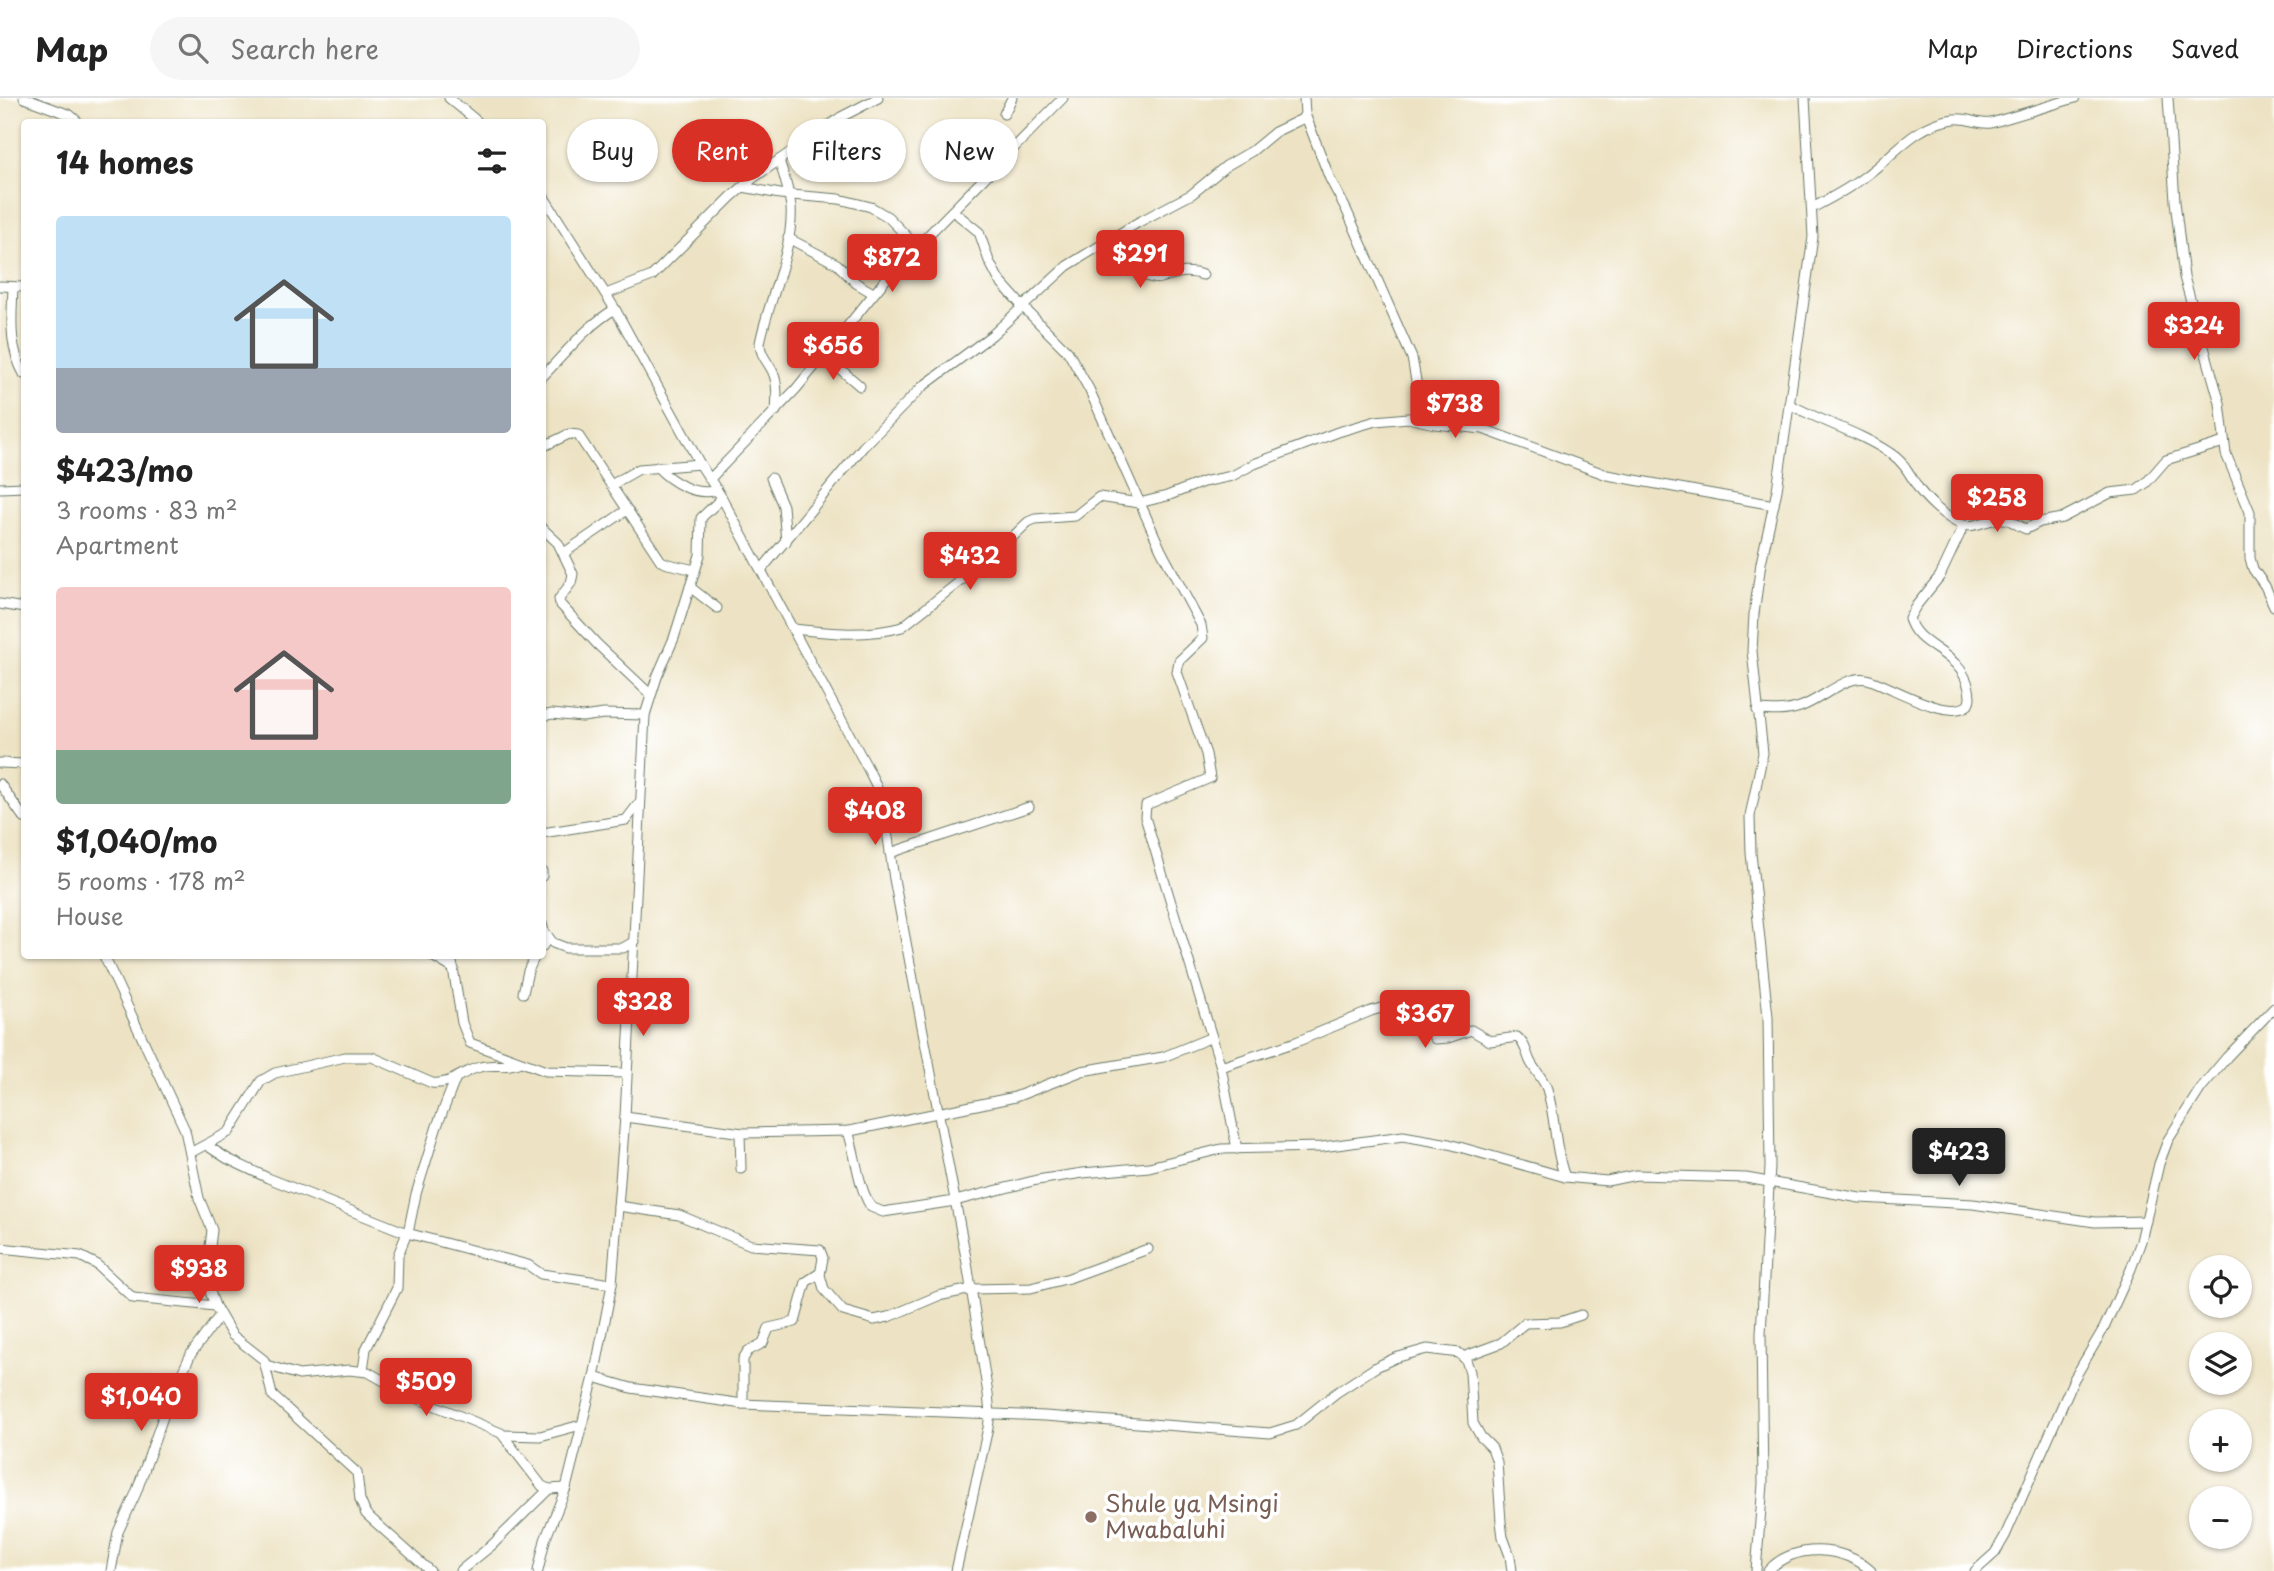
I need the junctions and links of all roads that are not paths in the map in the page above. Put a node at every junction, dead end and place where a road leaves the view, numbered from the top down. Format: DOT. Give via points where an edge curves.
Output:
graph roads {
  1 [pos="24,98"];
  2 [pos="449,98"];
  3 [pos="878,98"];
  4 [pos="1012,98"];
  5 [pos="1063,98"];
  6 [pos="1304,98"];
  7 [pos="1805,98"];
  8 [pos="2075,98"];
  9 [pos="2168,98"];
  10 [pos="1004,114"];
  11 [pos="1305,114"];
  12 [pos="75,119"];
  13 [pos="474,119"];
  14 [pos="779,160"];
  15 [pos="743,187"];
  16 [pos="789,195"];
  17 [pos="546,200"];
  18 [pos="1812,208"];
  19 [pos="953,211"];
  20 [pos="788,238"];
  21 [pos="1104,243"];
  22 [pos="917,247"];
  23 [pos="1203,275"];
  24 [pos="0,286"];
  25 [pos="13,286"];
  26 [pos="21,287"];
  27 [pos="873,293"];
  28 [pos="606,294"];
  29 [pos="1023,307"];
  30 [pos="615,309"];
  31 [pos="821,360"];
  32 [pos="21,367"];
  33 [pos="546,372"];
  34 [pos="860,386"];
  35 [pos="1789,404"];
  36 [pos="776,411"];
  37 [pos="1423,420"];
  38 [pos="2224,442"];
  39 [pos="546,445"];
  40 [pos="700,464"];
  41 [pos="657,467"];
  42 [pos="771,478"];
  43 [pos="710,480"];
  44 [pos="611,485"];
  45 [pos="0,488"];
  46 [pos="21,488"];
  47 [pos="720,494"];
  48 [pos="1139,503"];
  49 [pos="1774,505"];
  50 [pos="627,510"];
  51 [pos="1964,525"];
  52 [pos="546,530"];
  53 [pos="786,542"];
  54 [pos="564,553"];
  55 [pos="762,569"];
  56 [pos="695,570"];
  57 [pos="690,587"];
  58 [pos="0,604"];
  59 [pos="2274,606"];
  60 [pos="21,608"];
  61 [pos="717,608"];
  62 [pos="794,629"];
  63 [pos="650,694"];
  64 [pos="1757,710"];
  65 [pos="546,715"];
  66 [pos="645,715"];
  67 [pos="0,762"];
  68 [pos="21,764"];
  69 [pos="0,784"];
  70 [pos="8,794"];
  71 [pos="0,801"];
  72 [pos="639,803"];
  73 [pos="1029,807"];
  74 [pos="21,814"];
  75 [pos="626,820"];
  76 [pos="638,829"];
  77 [pos="546,832"];
  78 [pos="890,853"];
  79 [pos="546,933"];
  80 [pos="548,938"];
  81 [pos="546,941"];
  82 [pos="635,941"];
  83 [pos="620,948"];
  84 [pos="105,959"];
  85 [pos="437,959"];
  86 [pos="452,959"];
  87 [pos="534,959"];
  88 [pos="633,962"];
  89 [pos="454,969"];
  90 [pos="523,993"];
  91 [pos="2274,1008"];
  92 [pos="1212,1037"];
  93 [pos="520,1062"];
  94 [pos="1221,1067"];
  95 [pos="626,1073"];
  96 [pos="455,1080"];
  97 [pos="938,1112"];
  98 [pos="625,1116"];
  99 [pos="848,1131"];
  100 [pos="740,1133"];
  101 [pos="206,1145"];
  102 [pos="1237,1149"];
  103 [pos="191,1153"];
  104 [pos="741,1169"];
  105 [pos="1565,1177"];
  106 [pos="1769,1181"];
  107 [pos="955,1201"];
  108 [pos="618,1206"];
  109 [pos="2146,1221"];
  110 [pos="407,1234"];
  111 [pos="0,1248"];
  112 [pos="1148,1249"];
  113 [pos="820,1273"];
  114 [pos="612,1284"];
  115 [pos="972,1289"];
  116 [pos="215,1306"];
  117 [pos="220,1315"];
  118 [pos="1581,1315"];
  119 [pos="1464,1357"];
  120 [pos="266,1365"];
  121 [pos="363,1370"];
  122 [pos="594,1377"];
  123 [pos="743,1404"];
  124 [pos="990,1414"];
  125 [pos="581,1425"];
  126 [pos="504,1435"];
  127 [pos="566,1488"];
  128 [pos="549,1489"];
  129 [pos="111,1571"];
  130 [pos="430,1571"];
  131 [pos="460,1571"];
  132 [pos="538,1571"];
  133 [pos="956,1571"];
  134 [pos="1512,1571"];
  135 [pos="1756,1571"];
  136 [pos="1768,1571"];
  137 [pos="1871,1571"];
  138 [pos="1975,1571"];
  1 -- 12 [label="street"];
  2 -- 13 [label="street"];
  3 -- 14 [label="street" via="841,117"];
  4 -- 10 [label="street"];
  5 -- 19 [label="street"];
  6 -- 11 [label="street"];
  7 -- 18 [label="street"];
  8 -- 18 [label="street" via="1991,123 1954,119 1926,127 1859,181"];
  9 -- 38 [label="street" via="2184,277 2220,402"];
  11 -- 21 [label="street" via="1201,188"];
  11 -- 37 [label="street" via="1412,358"];
  14 -- 15 [label="street"];
  14 -- 16 [label="street"];
  15 -- 16 [label="street"];
  15 -- 28 [label="street" via="652,276"];
  16 -- 20 [label="street"];
  16 -- 22 [label="street" via="871,207 888,216"];
  17 -- 28 [label="street"];
  18 -- 35 [label="street" via="1812,249"];
  19 -- 22 [label="street"];
  19 -- 29 [label="street" via="979,232 994,273"];
  20 -- 27 [label="street" via="837,264"];
  20 -- 36 [label="street" via="760,343 776,381"];
  21 -- 23 [label="street" via="1148,277 1184,272"];
  21 -- 29 [label="street" via="1059,272"];
  22 -- 27 [label="street"];
  24 -- 25 [label="street"];
  25 -- 26 [label="street"];
  25 -- 32 [label="street" via="11,331"];
  27 -- 31 [label="street"];
  28 -- 30 [label="street"];
  29 -- 48 [label="street" via="1068,352"];
  29 -- 53 [label="street" via="911,398 852,460"];
  30 -- 33 [label="street" via="582,332"];
  30 -- 40 [label="street"];
  31 -- 34 [label="street"];
  31 -- 36 [label="street"];
  35 -- 49 [label="street"];
  35 -- 51 [label="street" via="1892,453 1921,491"];
  36 -- 43 [label="street"];
  37 -- 48 [label="street" via="1394,418 1359,425 1232,476"];
  37 -- 49 [label="street" via="1483,429 1607,475"];
  38 -- 51 [label="street" via="2166,460 2136,490 2102,496 2062,518 2026,529 2002,519"];
  38 -- 59 [label="street" via="2250,512 2253,569"];
  39 -- 44 [label="street" via="576,433"];
  40 -- 41 [label="street"];
  40 -- 43 [label="street"];
  41 -- 44 [label="street" via="639,469"];
  41 -- 47 [label="street" via="676,483"];
  42 -- 53 [label="street" via="783,506"];
  43 -- 47 [label="street"];
  44 -- 50 [label="street"];
  45 -- 46 [label="street"];
  47 -- 55 [label="street"];
  47 -- 56 [label="street" via="701,518"];
  48 -- 62 [label="street" via="1099,497 1074,516 1028,522 902,627 866,633"];
  48 -- 92 [label="street" via="1203,638 1179,661 1177,672 1210,778 1146,805 1144,817"];
  49 -- 64 [label="street" via="1754,614"];
  50 -- 54 [label="street"];
  50 -- 56 [label="street" via="661,561"];
  51 -- 64 [label="street" via="1940,576 1909,618 1912,627 1963,672 1970,693 1968,705 1945,708 1856,678 1800,707"];
  52 -- 54 [label="street"];
  53 -- 55 [label="street"];
  54 -- 63 [label="street" via="573,578 560,604"];
  55 -- 62 [label="street"];
  56 -- 57 [label="street"];
  57 -- 61 [label="street"];
  57 -- 63 [label="street"];
  58 -- 60 [label="street"];
  62 -- 78 [label="street" via="876,785"];
  63 -- 66 [label="street"];
  64 -- 106 [label="street" via="1763,753 1750,828 1768,1017"];
  65 -- 66 [label="street"];
  66 -- 72 [label="street"];
  67 -- 68 [label="street"];
  69 -- 70 [label="street"];
  70 -- 71 [label="street"];
  70 -- 74 [label="street"];
  72 -- 75 [label="street"];
  72 -- 76 [label="street"];
  73 -- 78 [label="street"];
  75 -- 76 [label="street"];
  75 -- 77 [label="street"];
  76 -- 82 [label="street"];
  78 -- 97 [label="street"];
  79 -- 80 [label="street"];
  80 -- 81 [label="street"];
  80 -- 83 [label="street" via="566,948"];
  82 -- 83 [label="street"];
  82 -- 88 [label="street"];
  83 -- 88 [label="street"];
  84 -- 103 [label="street" via="185,1130"];
  85 -- 89 [label="street"];
  86 -- 89 [label="street"];
  87 -- 90 [label="street"];
  88 -- 95 [label="street"];
  89 -- 93 [label="street" via="467,1040"];
  91 -- 109 [label="street" via="2214,1072 2175,1129 2159,1164"];
  92 -- 94 [label="street"];
  92 -- 97 [label="street" via="1163,1057 1082,1071 1015,1097"];
  93 -- 95 [label="street" via="546,1071"];
  93 -- 96 [label="street" via="484,1066"];
  94 -- 102 [label="street"];
  94 -- 105 [label="street" via="1401,1002 1411,1006 1435,1039 1471,1030 1490,1041 1517,1037 1547,1088"];
  95 -- 98 [label="street"];
  96 -- 101 [label="street" via="432,1083 380,1059 360,1056 275,1073 261,1081 232,1129"];
  96 -- 110 [label="street"];
  97 -- 99 [label="street"];
  97 -- 107 [label="street"];
  98 -- 100 [label="street"];
  98 -- 108 [label="street"];
  99 -- 100 [label="street"];
  99 -- 107 [label="street" via="870,1207 883,1212"];
  100 -- 104 [label="street"];
  101 -- 103 [label="street"];
  101 -- 110 [label="street" via="255,1172"];
  102 -- 105 [label="street" via="1334,1146 1403,1136 1449,1144"];
  102 -- 107 [label="street" via="1149,1167 1037,1180"];
  103 -- 116 [label="street" via="199,1198 212,1230 206,1280"];
  105 -- 106 [label="street"];
  106 -- 109 [label="street" via="1860,1198 1973,1204 2095,1222"];
  106 -- 135 [label="street" via="1761,1334 1763,1484"];
  107 -- 115 [label="street"];
  108 -- 113 [label="street" via="679,1216 751,1245 816,1248 822,1255"];
  108 -- 114 [label="street"];
  109 -- 138 [label="street" via="2121,1293 2074,1379 2006,1536 1996,1553"];
  110 -- 114 [label="street" via="527,1265 541,1274"];
  110 -- 121 [label="street" via="398,1255 397,1288 366,1349"];
  111 -- 116 [label="street" via="80,1256 96,1264 133,1298"];
  112 -- 115 [label="street" via="1031,1288"];
  113 -- 115 [label="street" via="824,1289 841,1309 874,1320 938,1296"];
  113 -- 123 [label="street" via="806,1282 795,1322 769,1328 763,1343 745,1355"];
  114 -- 122 [label="street"];
  115 -- 124 [label="street"];
  116 -- 117 [label="street"];
  117 -- 120 [label="street" via="232,1335"];
  117 -- 129 [label="street" via="191,1354 169,1400 118,1532"];
  118 -- 119 [label="street" via="1560,1322 1522,1324 1501,1343"];
  119 -- 124 [label="street" via="1451,1350 1427,1349 1395,1358 1336,1393 1297,1425 1270,1433"];
  119 -- 134 [label="street" via="1470,1372 1473,1423 1497,1462 1503,1537"];
  120 -- 121 [label="street" via="299,1375"];
  120 -- 130 [label="street" via="272,1395 357,1473 366,1514"];
  121 -- 126 [label="street"];
  122 -- 123 [label="street" via="631,1388"];
  122 -- 125 [label="street"];
  123 -- 124 [label="street"];
  124 -- 133 [label="street"];
  125 -- 126 [label="street" via="540,1436"];
  125 -- 127 [label="street"];
  126 -- 128 [label="street" via="538,1482"];
  127 -- 128 [label="street"];
  127 -- 132 [label="street"];
  128 -- 131 [label="street"];
  136 -- 137 [label="street" via="1780,1560 1807,1551 1850,1557"];
}
